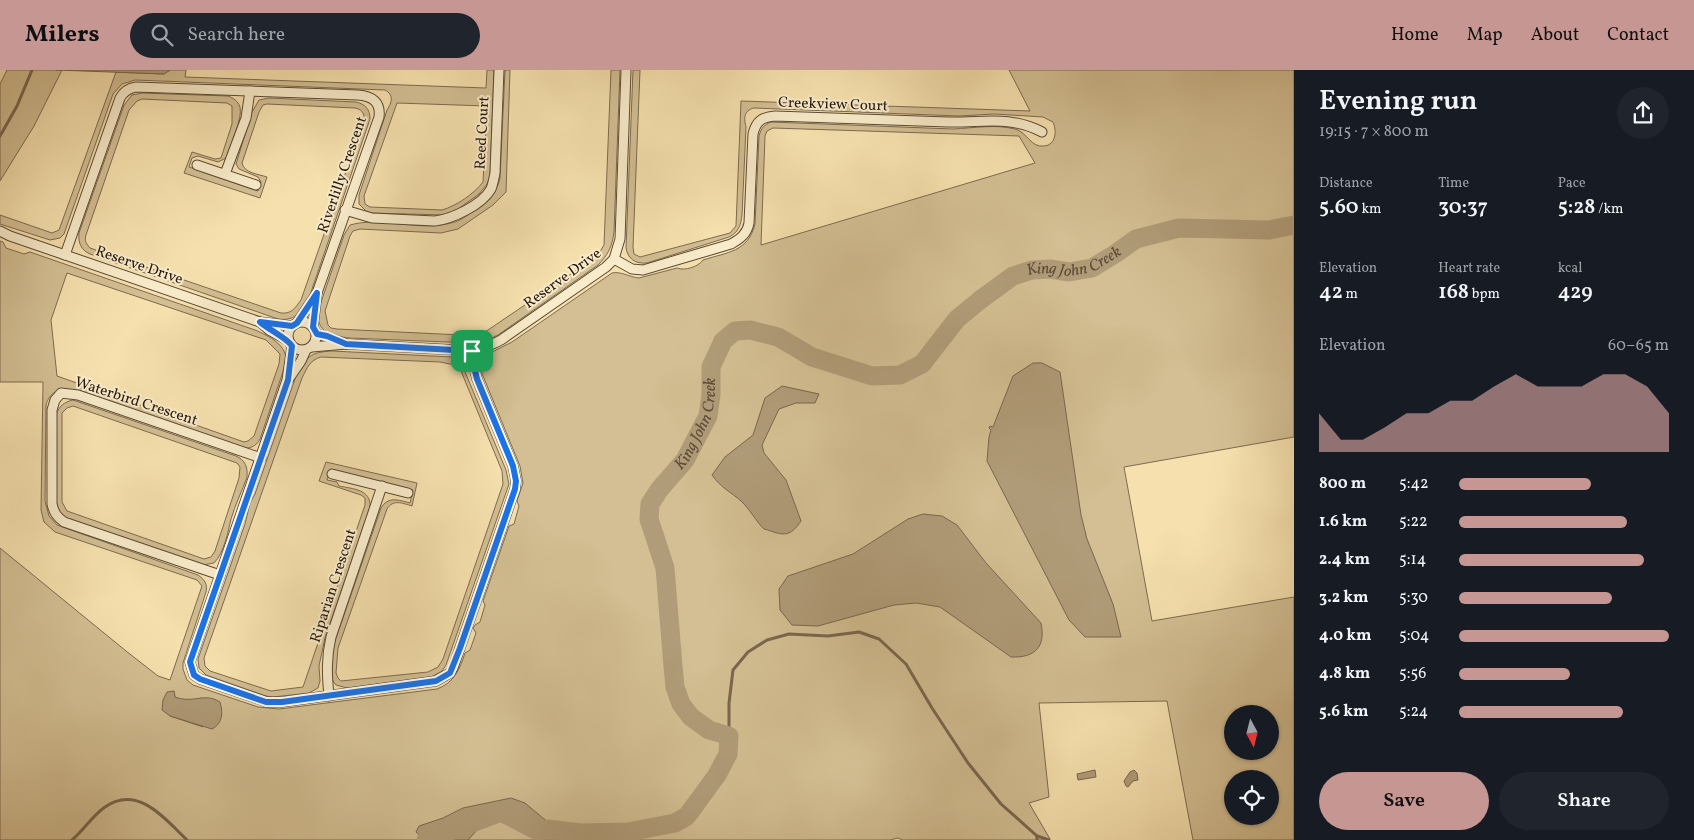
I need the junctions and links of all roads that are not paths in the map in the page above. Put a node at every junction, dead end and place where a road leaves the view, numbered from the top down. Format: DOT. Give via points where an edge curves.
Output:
graph roads {
  1 [pos="500,70"];
  2 [pos="626,70"];
  3 [pos="250,91"];
  4 [pos="1042,132"];
  5 [pos="197,165"];
  6 [pos="225,174"];
  7 [pos="256,185"];
  8 [pos="345,210"];
  9 [pos="0,231"];
  10 [pos="0,235"];
  11 [pos="10,236"];
  12 [pos="66,255"];
  13 [pos="614,259"];
  14 [pos="317,293"];
  15 [pos="260,322"];
  16 [pos="294,325"];
  17 [pos="315,331"];
  18 [pos="290,343"];
  19 [pos="346,344"];
  20 [pos="309,348"];
  21 [pos="472,351"];
  22 [pos="288,380"];
  23 [pos="261,458"];
  24 [pos="332,474"];
  25 [pos="382,486"];
  26 [pos="408,493"];
  27 [pos="220,575"];
  28 [pos="329,696"];
  1 -- 8 [label="street, Reed Court" via="495,173 491,189 484,197 455,216 435,221 372,218"];
  2 -- 13 [label="street, Reserve Drive" via="620,240"];
  3 -- 6 [label="street" via="246,118"];
  3 -- 8 [label="street, Riverlilly Crescent" via="361,95 375,100 379,117"];
  3 -- 12 [label="street, Riverlilly Crescent" via="136,86 122,94"];
  4 -- 13 [label="street, Creekview Court" via="1017,122 767,117 755,126 753,134 749,223 743,236 731,244 643,270 632,269"];
  5 -- 6 [label="street"];
  6 -- 7 [label="street"];
  8 -- 14 [label="street, Riverlilly Crescent"];
  9 -- 11 [label="street, Reserve Drive"];
  10 -- 11 [label="street, Reserve Drive"];
  11 -- 12 [label="street, Reserve Drive"];
  12 -- 15 [label="street, Reserve Drive"];
  13 -- 21 [label="street, Reserve Drive" via="596,275 501,340 485,349"];
  14 -- 16 [label="street, Riverlilly Crescent"];
  14 -- 17 [label="street, Riverlilly Crescent"];
  15 -- 16 [label="street, Reserve Drive"];
  15 -- 18 [label="street, Reserve Drive"];
  16 -- 17 [label="street" via="306,322"];
  16 -- 18 [label="street" via="288,333"];
  17 -- 19 [label="street, Reserve Drive"];
  17 -- 20 [label="street" via="315,343"];
  18 -- 20 [label="street" via="298,350"];
  18 -- 22 [label="street"];
  19 -- 20 [label="street, Reserve Drive"];
  19 -- 21 [label="street, Reserve Drive"];
  20 -- 22 [label="street"];
  21 -- 28 [label="street" via="474,371 513,466 516,481 453,668 436,681"];
  22 -- 23 [label="street"];
  23 -- 27 [label="street"];
  23 -- 27 [label="street, Waterbird Crescent" via="78,395 61,393 55,400 52,410 52,504 57,517"];
  24 -- 25 [label="street"];
  25 -- 26 [label="street"];
  25 -- 28 [label="street, Riparian Crescent" via="330,637 326,671"];
  27 -- 28 [label="street" via="190,662 194,675 266,702"];
}
